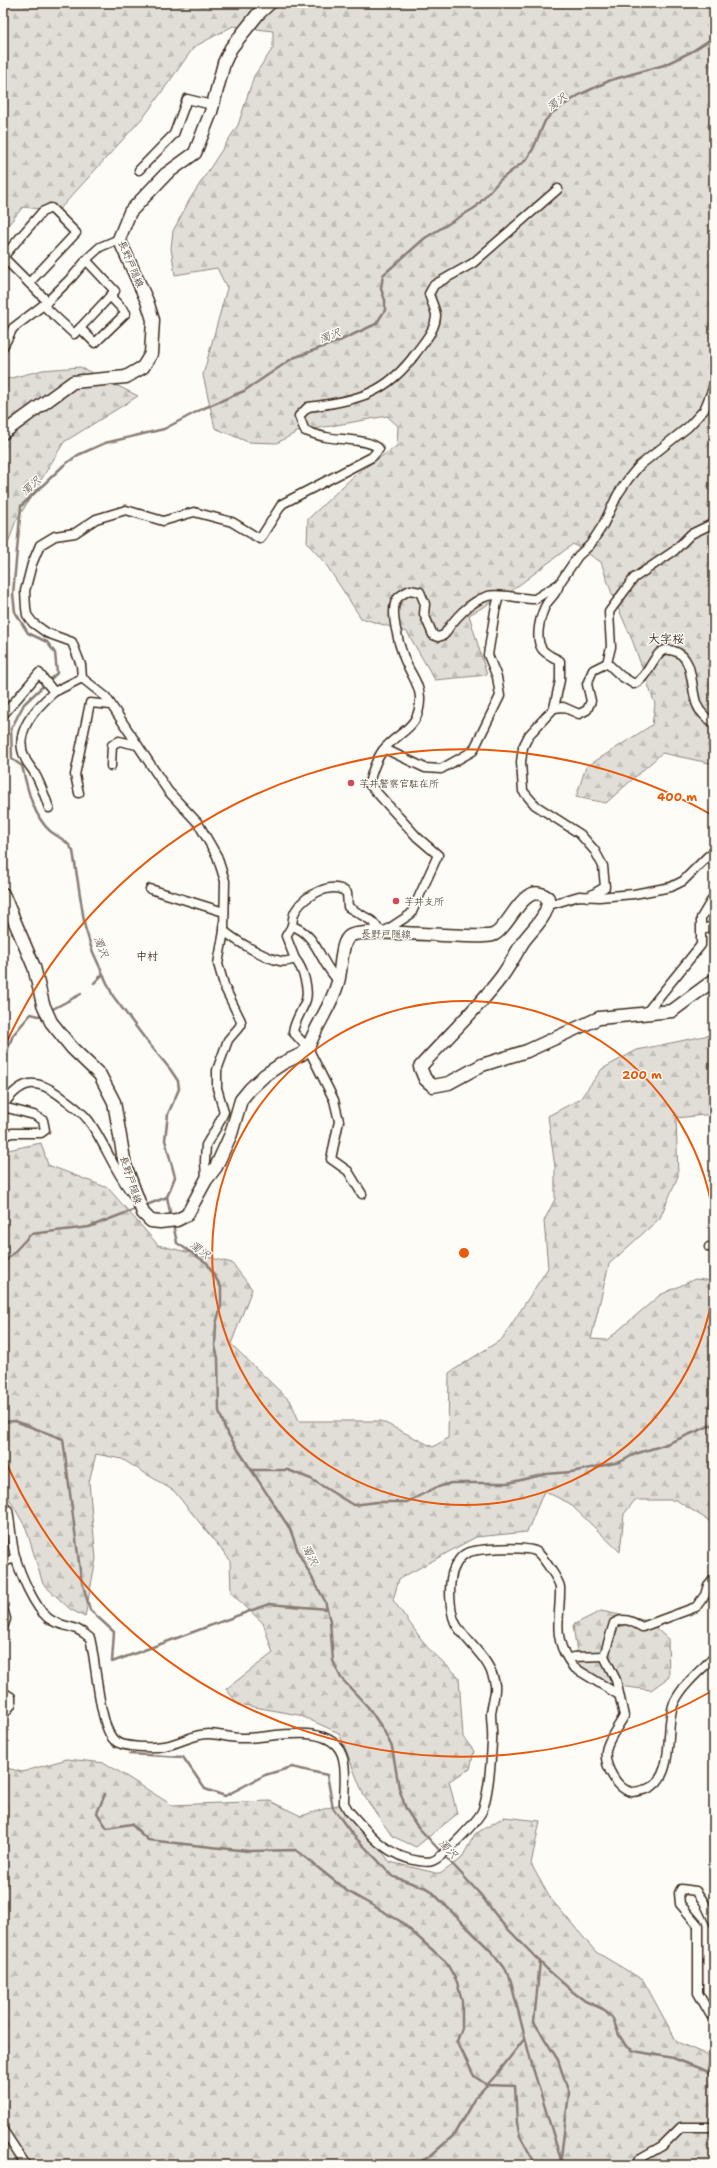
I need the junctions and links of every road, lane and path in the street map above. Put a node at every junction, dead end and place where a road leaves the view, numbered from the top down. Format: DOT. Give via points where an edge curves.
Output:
graph roads {
  1 [pos="270,3"];
  2 [pos="212,105"];
  3 [pos="139,170"];
  4 [pos="558,189"];
  5 [pos="119,239"];
  6 [pos="3,257"];
  7 [pos="86,260"];
  8 [pos="29,283"];
  9 [pos="110,296"];
  10 [pos="45,303"];
  11 [pos="80,328"];
  12 [pos="3,347"];
  13 [pos="714,386"];
  14 [pos="3,433"];
  15 [pos="714,522"];
  16 [pos="559,584"];
  17 [pos="500,596"];
  18 [pos="607,663"];
  19 [pos="82,678"];
  20 [pos="52,690"];
  21 [pos="111,705"];
  22 [pos="554,708"];
  23 [pos="3,715"];
  24 [pos="714,723"];
  25 [pos="137,744"];
  26 [pos="385,749"];
  27 [pos="111,766"];
  28 [pos="78,793"];
  29 [pos="49,808"];
  30 [pos="714,856"];
  31 [pos="150,889"];
  32 [pos="3,894"];
  33 [pos="714,896"];
  34 [pos="588,897"];
  35 [pos="549,905"];
  36 [pos="224,912"];
  37 [pos="292,926"];
  38 [pos="714,926"];
  39 [pos="702,929"];
  40 [pos="224,931"];
  41 [pos="382,933"];
  42 [pos="295,959"];
  43 [pos="714,980"];
  44 [pos="339,981"];
  45 [pos="646,1013"];
  46 [pos="308,1048"];
  47 [pos="3,1106"];
  48 [pos="3,1136"];
  49 [pos="206,1180"];
  50 [pos="362,1194"];
  51 [pos="137,1201"];
  52 [pos="3,1506"];
  53 [pos="16,1558"];
  54 [pos="3,1562"];
  55 [pos="714,1578"];
  56 [pos="3,1608"];
  57 [pos="3,1628"];
  58 [pos="604,1656"];
  59 [pos="714,1657"];
  60 [pos="568,1659"];
  61 [pos="3,1692"];
  62 [pos="619,1695"];
  63 [pos="3,1715"];
  64 [pos="714,1923"];
  65 [pos="714,2015"];
  66 [pos="714,2127"];
  67 [pos="3,2130"];
  68 [pos="26,2165"];
  69 [pos="637,2165"];
  1 -- 2 [label="main road, 長野戸隠線" via="231,48"];
  2 -- 3 [label="street" via="187,99 174,134"];
  2 -- 5 [label="main road, 長野戸隠線" via="195,153 166,174 130,212"];
  4 -- 19 [label="street" via="473,263 434,285 429,294 436,314 435,323 403,371 380,389 362,397 308,406 299,416 305,430 326,437 368,443 379,449 372,457 282,504 260,539 232,522 194,512 163,521 126,510 96,519 75,533 55,536 40,545 25,591 27,615 47,633 72,642 81,665"];
  5 -- 7 [label="street" via="100,247"];
  5 -- 14 [label="main road, 長野戸隠線" via="153,320 151,354 143,367 126,377 73,382"];
  6 -- 8 [label="street"];
  6 -- 8 [label="street" via="42,212 51,208 76,233"];
  7 -- 9 [label="street" via="115,291"];
  7 -- 10 [label="street"];
  8 -- 10 [label="street"];
  9 -- 11 [label="street"];
  9 -- 11 [label="street" via="126,313 96,343"];
  10 -- 11 [label="street" via="74,334"];
  10 -- 12 [label="street" via="13,328"];
  13 -- 16 [label="street" via="704,410 629,478 595,539 578,556"];
  15 -- 18 [label="street" via="691,534 674,550 634,578 609,612 611,646"];
  16 -- 17 [label="street" via="535,599"];
  16 -- 22 [label="street" via="558,590 541,616 538,640 542,649 560,661 560,680"];
  17 -- 26 [label="street" via="495,610 488,655 497,676 500,696 473,751 441,769 425,768"];
  17 -- 26 [label="street" via="488,596 476,602 453,621 444,635 438,637 433,635 424,614 425,604 420,592 410,590 397,599 393,610 397,632 404,658 419,688 420,700 414,722"];
  18 -- 22 [label="street" via="593,670 587,684 591,701 587,710 579,714 563,707"];
  18 -- 24 [label="street" via="634,684 640,681 660,652 678,652 687,660 696,704"];
  19 -- 20 [label="street"];
  19 -- 21 [label="street" via="106,697"];
  20 -- 23 [label="street" via="39,673"];
  20 -- 29 [label="street" via="24,728 22,747 24,757 35,774"];
  21 -- 25 [label="street"];
  21 -- 28 [label="street" via="90,703 75,775"];
  22 -- 34 [label="street" via="529,736 523,748 523,791 535,805 580,834 595,851 603,866 606,887"];
  25 -- 27 [label="street" via="119,741 112,745"];
  25 -- 36 [label="street" via="168,791 198,823 218,856 225,881"];
  26 -- 41 [label="street" via="373,768 369,784 385,804 438,855 411,914"];
  30 -- 34 [label="street" via="708,856 683,881 671,887 634,894"];
  31 -- 36 [label="street"];
  32 -- 51 [label="main road, 長野戸隠線" via="34,967 43,1004 51,1022 100,1076 114,1102 125,1166"];
  33 -- 39 [label="street" via="702,913"];
  34 -- 35 [label="street" via="578,896"];
  35 -- 41 [label="main road, 長野戸隠線" via="548,898 542,893 533,893 524,899 501,930 494,935 449,937"];
  35 -- 45 [label="main road" via="503,975 420,1067 425,1079 433,1086 449,1083 482,1065 527,1050 599,1018"];
  36 -- 40 [label="street"];
  37 -- 41 [label="street" via="295,911 306,898 331,888 343,888 348,893 348,908 372,921"];
  37 -- 42 [label="street" via="286,936"];
  37 -- 44 [label="street" via="301,929 309,937 322,955 332,976"];
  38 -- 39 [label="street"];
  39 -- 45 [label="street" via="701,945"];
  40 -- 42 [label="street" via="242,943 280,961"];
  40 -- 49 [label="street" via="218,964 225,988 241,1020 240,1026 228,1040 217,1070 217,1088 224,1112 206,1145"];
  41 -- 44 [label="main road, 長野戸隠線" via="360,932 349,936 345,941"];
  42 -- 46 [label="street" via="304,971 306,999 293,1032"];
  43 -- 45 [label="main road" via="672,1011"];
  44 -- 46 [label="main road, 長野戸隠線"];
  46 -- 49 [label="main road, 長野戸隠線" via="265,1075 241,1100 219,1161"];
  46 -- 50 [label="street" via="334,1100 340,1121 331,1159 348,1171"];
  47 -- 48 [label="street" via="43,1120 45,1130 41,1133 12,1133"];
  47 -- 51 [label="street" via="12,1093 23,1086 45,1085 88,1120 104,1145 111,1163"];
  49 -- 51 [label="main road, 長野戸隠線" via="187,1215 177,1220 151,1221"];
  52 -- 53 [label="street" via="8,1510"];
  53 -- 54 [label="street"];
  53 -- 60 [label="street" via="41,1611 49,1619 78,1628 90,1638 104,1718 115,1742 128,1746 165,1746 208,1734 241,1738 283,1734 329,1738 342,1754 344,1803 348,1810 381,1846 403,1857 416,1860 431,1862 442,1856 476,1822 483,1810 485,1796 495,1686 492,1672 482,1655 456,1625 450,1596 451,1577 456,1563 466,1553 476,1550 526,1548 537,1552 560,1586 557,1622 562,1650"];
  55 -- 58 [label="street" via="696,1607 642,1627 621,1619 614,1623"];
  56 -- 57 [label="street" via="6,1619"];
  58 -- 60 [label="street"];
  58 -- 62 [label="street" via="616,1680"];
  59 -- 62 [label="street" via="687,1683 674,1704 664,1769 651,1787 641,1791 632,1792 622,1787 615,1779 606,1758 606,1750 624,1716"];
  60 -- 62 [label="street" via="573,1667"];
  61 -- 63 [label="street" via="11,1697 11,1705"];
  64 -- 65 [label="street" via="696,1891 681,1889 680,1904 698,1925 698,1993 710,2014"];
  66 -- 69 [label="street" via="681,2127 662,2146 639,2159"];
  67 -- 68 [label="street"];
}
